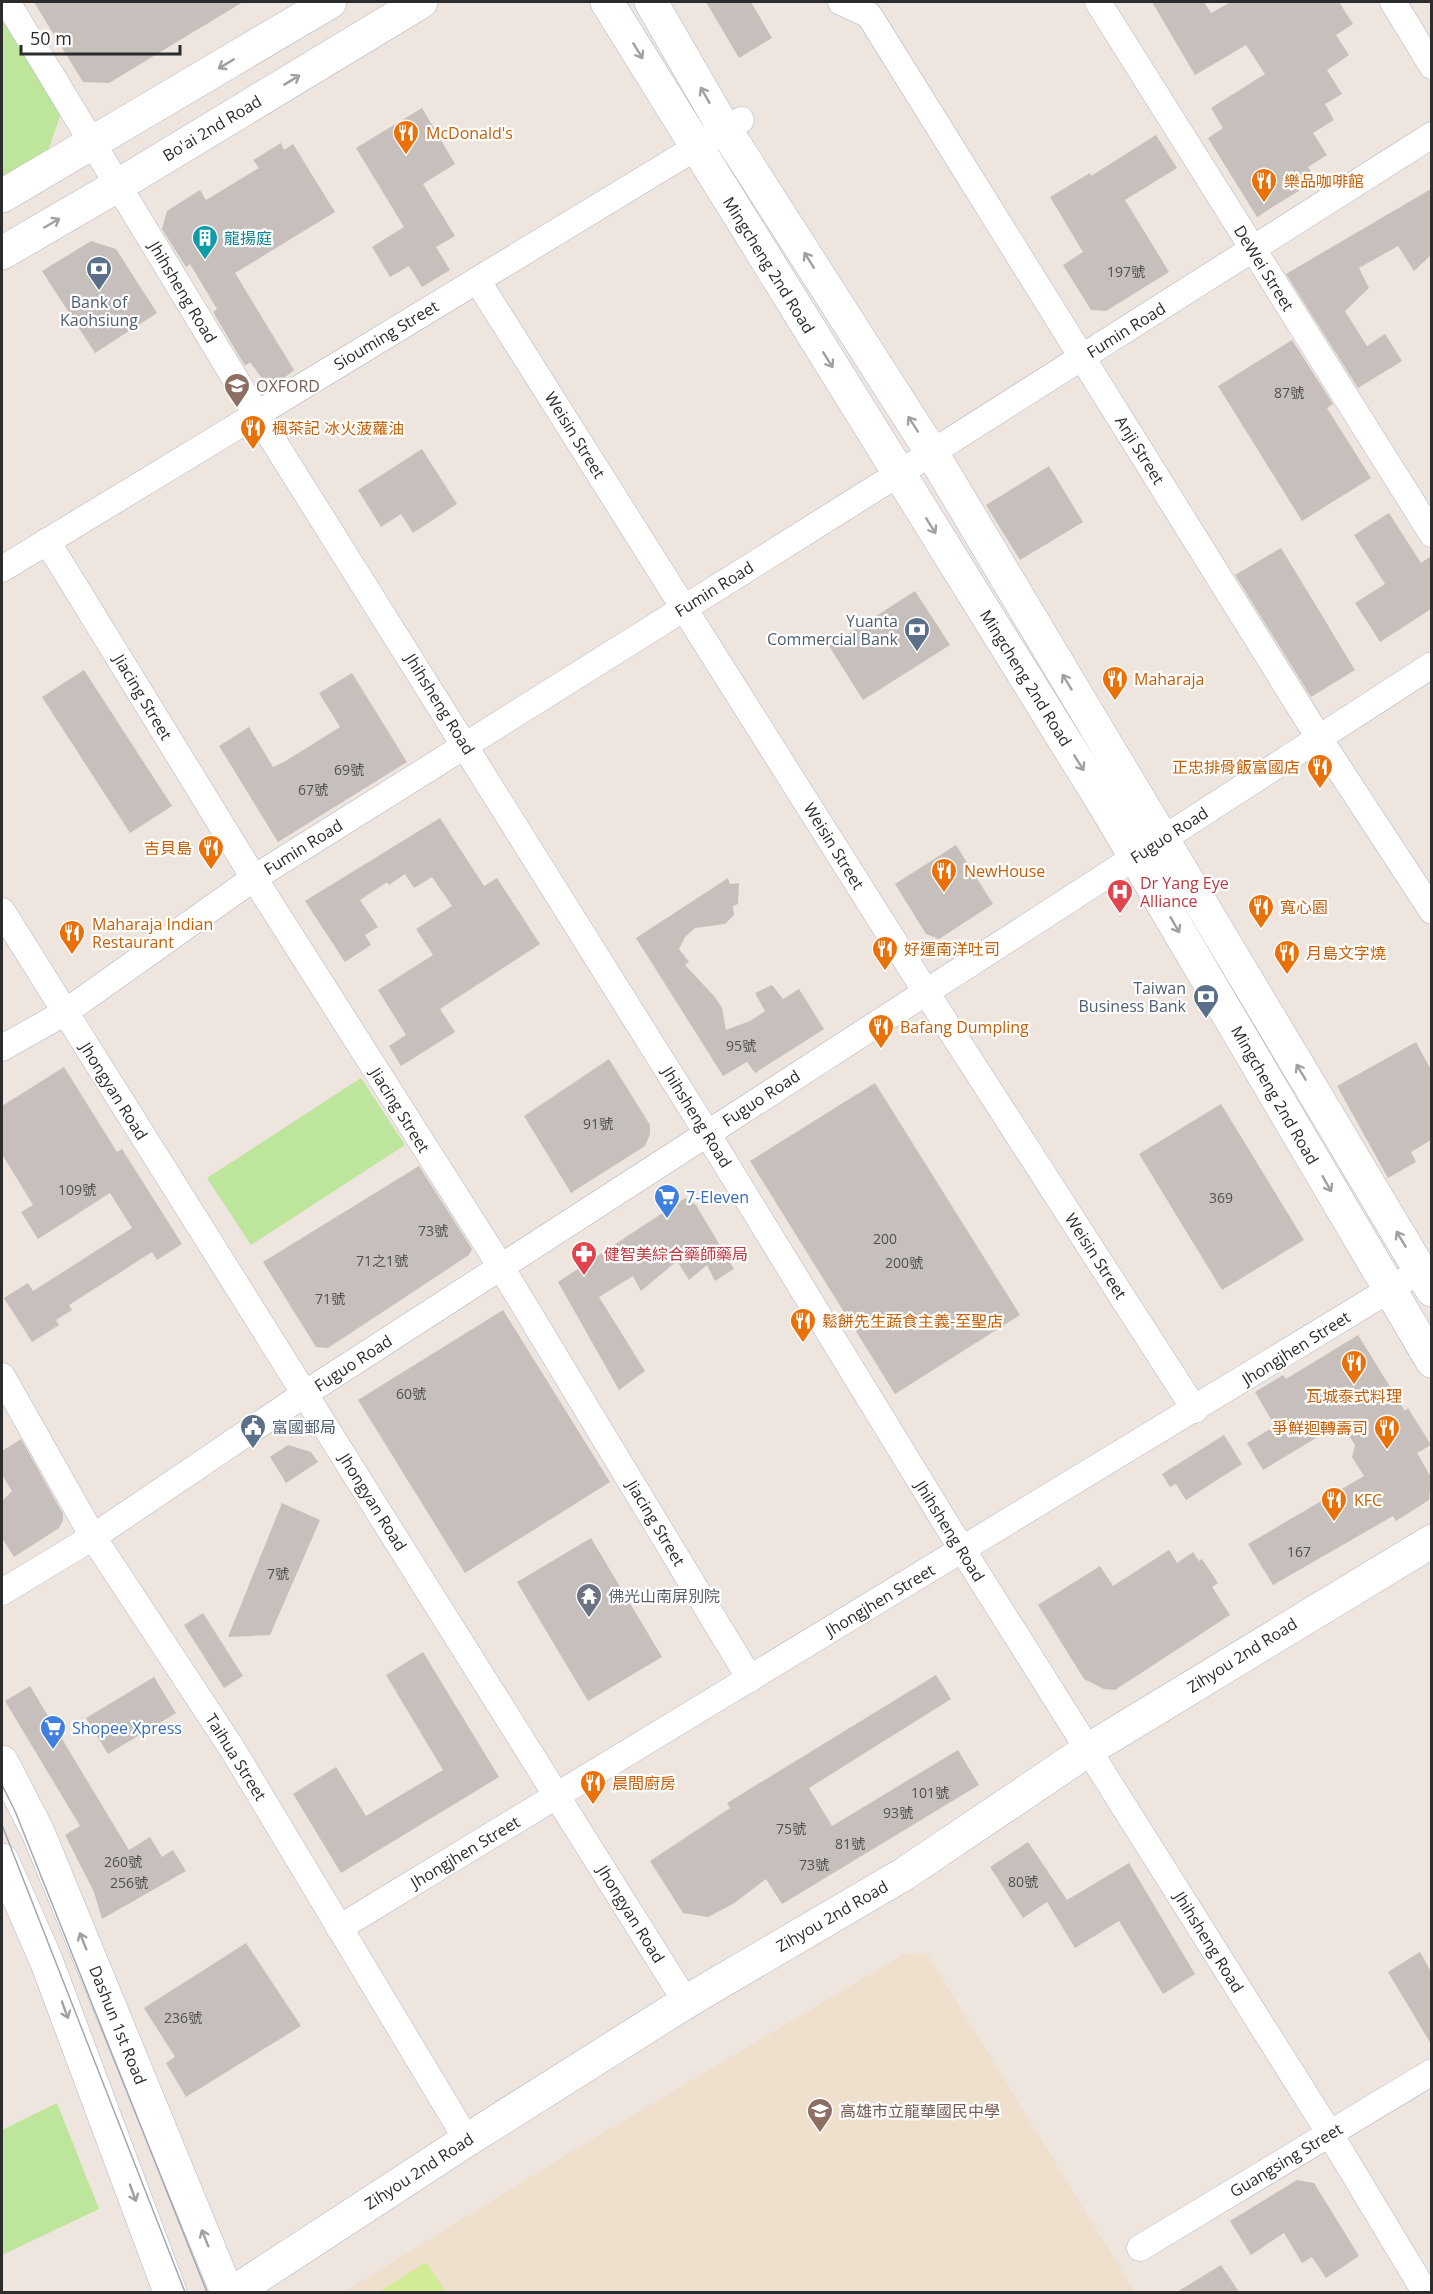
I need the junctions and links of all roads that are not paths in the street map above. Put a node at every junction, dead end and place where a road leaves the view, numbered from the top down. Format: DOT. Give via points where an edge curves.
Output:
graph roads {
  1 [pos="7,2"];
  2 [pos="330,2"];
  3 [pos="421,2"];
  4 [pos="607,2"];
  5 [pos="651,2"];
  6 [pos="840,2"];
  7 [pos="1098,2"];
  8 [pos="1393,2"];
  9 [pos="1431,66"];
  10 [pos="733,124"];
  11 [pos="1431,135"];
  12 [pos="94,143"];
  13 [pos="696,147"];
  14 [pos="117,186"];
  15 [pos="2,196"];
  16 [pos="1253,250"];
  17 [pos="2,253"];
  18 [pos="477,280"];
  19 [pos="1082,358"];
  20 [pos="256,413"];
  21 [pos="932,453"];
  22 [pos="898,474"];
  23 [pos="1431,534"];
  24 [pos="47,541"];
  25 [pos="2,569"];
  26 [pos="683,609"];
  27 [pos="1431,665"];
  28 [pos="1318,738"];
  29 [pos="466,745"];
  30 [pos="1148,849"];
  31 [pos="254,878"];
  32 [pos="1431,910"];
  33 [pos="2,911"];
  34 [pos="926,992"];
  35 [pos="64,1013"];
  36 [pos="2,1048"];
  37 [pos="707,1133"];
  38 [pos="501,1267"];
  39 [pos="1426,1280"];
  40 [pos="1389,1291"];
  41 [pos="1431,1361"];
  42 [pos="2,1376"];
  43 [pos="306,1393"];
  44 [pos="1195,1410"];
  45 [pos="93,1537"];
  46 [pos="1431,1541"];
  47 [pos="962,1551"];
  48 [pos="2,1593"];
  49 [pos="750,1679"];
  50 [pos="1088,1750"];
  51 [pos="2,1762"];
  52 [pos="557,1797"];
  53 [pos="2,1860"];
  54 [pos="339,1928"];
  55 [pos="686,2002"];
  56 [pos="1431,2072"];
  57 [pos="1330,2134"];
  58 [pos="466,2140"];
  59 [pos="1140,2248"];
  60 [pos="170,2292"];
  61 [pos="227,2292"];
  62 [pos="234,2292"];
  63 [pos="1425,2292"];
  1 -- 12 [label="street, Jhihsheng Road"];
  2 -- 12 [label="street, one-way"];
  14 -- 3 [label="street, Bo'ai 2nd Road, one-way"];
  4 -- 13 [label="street, Mingcheng 2nd Road, one-way"];
  10 -- 5 [label="street, Mingcheng 2nd Road, one-way"];
  6 -- 19 [label="street, Anji Street" via="869,15"];
  7 -- 16 [label="street, DeWei Street"];
  8 -- 9 [label="street"];
  10 -- 13 [label="street, Siouming Street"];
  21 -- 10 [label="street, Mingcheng 2nd Road, one-way"];
  11 -- 16 [label="street, Fumin Road"];
  12 -- 14 [label="street, Jhihsheng Road"];
  12 -- 15 [label="street"];
  13 -- 18 [label="street, Siouming Street"];
  13 -- 22 [label="street, Mingcheng 2nd Road, one-way"];
  17 -- 14 [label="street, Bo'ai 2nd Road, one-way"];
  14 -- 20 [label="street, Jhihsheng Road"];
  16 -- 19 [label="street, Fumin Road"];
  16 -- 23 [label="street, DeWei Street"];
  18 -- 20 [label="street, Siouming Street"];
  18 -- 26 [label="street, Weisin Street"];
  19 -- 21 [label="street, Fumin Road"];
  19 -- 28 [label="street, Anji Street"];
  20 -- 24 [label="street, Siouming Street"];
  20 -- 29 [label="street, Jhihsheng Road"];
  21 -- 22 [label="street, Fumin Road"];
  30 -- 21 [label="street, Mingcheng 2nd Road, one-way"];
  22 -- 26 [label="street, Fumin Road"];
  22 -- 30 [label="street, Mingcheng 2nd Road, one-way"];
  24 -- 25 [label="street, Siouming Street"];
  24 -- 31 [label="street, Jiacing Street"];
  26 -- 29 [label="street, Fumin Road"];
  26 -- 34 [label="street, Weisin Street"];
  27 -- 28 [label="street, Fuguo Road"];
  28 -- 30 [label="street, Fuguo Road"];
  28 -- 32 [label="street, Anji Street"];
  29 -- 31 [label="street, Fumin Road"];
  29 -- 37 [label="street, Jhihsheng Road"];
  30 -- 34 [label="street, Fuguo Road"];
  39 -- 30 [label="street, Mingcheng 2nd Road, one-way"];
  30 -- 40 [label="street, Mingcheng 2nd Road, one-way"];
  31 -- 35 [label="street, Fumin Road"];
  31 -- 38 [label="street, Jiacing Street"];
  33 -- 35 [label="street, Jhongyan Road"];
  34 -- 37 [label="street, Fuguo Road"];
  34 -- 44 [label="street, Weisin Street"];
  35 -- 36 [label="street, Fumin Road"];
  35 -- 43 [label="street, Jhongyan Road"];
  37 -- 38 [label="street, Fuguo Road"];
  37 -- 47 [label="street, Jhihsheng Road"];
  38 -- 43 [label="street, Fuguo Road"];
  38 -- 49 [label="street, Jiacing Street"];
  39 -- 40 [label="street, Jhongjhen Street"];
  40 -- 41 [label="street, Mingcheng 2nd Road"];
  40 -- 44 [label="street, Jhongjhen Street"];
  42 -- 45 [label="street, Taihua Street"];
  43 -- 45 [label="street, Fuguo Road"];
  43 -- 52 [label="street, Jhongyan Road"];
  44 -- 47 [label="street, Jhongjhen Street"];
  45 -- 48 [label="street, Fuguo Road"];
  45 -- 54 [label="street, Taihua Street" via="233,1750"];
  46 -- 50 [label="street, Zihyou 2nd Road"];
  47 -- 49 [label="street, Jhongjhen Street"];
  47 -- 50 [label="street, Jhihsheng Road"];
  49 -- 52 [label="street, Jhongjhen Street"];
  50 -- 55 [label="street, Zihyou 2nd Road" via="904,1874"];
  50 -- 57 [label="street, Jhihsheng Road"];
  61 -- 51 [label="street, Dashun 1st Road, one-way" via="38,1832"];
  52 -- 54 [label="street, Jhongjhen Street"];
  52 -- 55 [label="street, Jhongyan Road"];
  53 -- 60 [label="street, one-way" via="46,1960"];
  54 -- 58 [label="street, Taihua Street"];
  55 -- 58 [label="street, Zihyou 2nd Road"];
  56 -- 57 [label="street, Guangsing Street"];
  57 -- 59 [label="street, Guangsing Street"];
  57 -- 63 [label="street, Jhihsheng Road"];
  58 -- 62 [label="street, Zihyou 2nd Road"];
}
